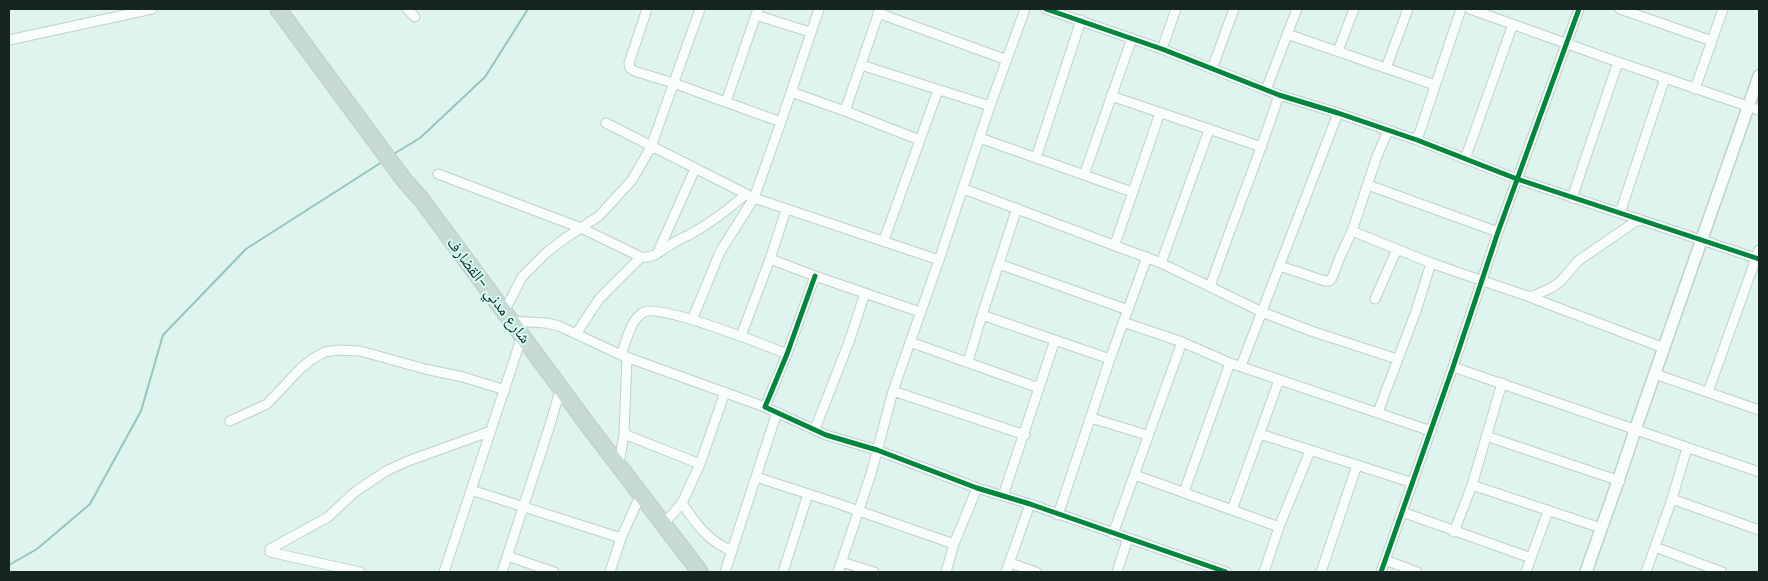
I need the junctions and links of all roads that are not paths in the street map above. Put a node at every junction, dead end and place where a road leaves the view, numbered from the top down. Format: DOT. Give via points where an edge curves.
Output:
graph roads {
  1 [pos="152,9"];
  2 [pos="407,9"];
  3 [pos="647,9"];
  4 [pos="700,9"];
  5 [pos="818,9"];
  6 [pos="1025,9"];
  7 [pos="1046,9"];
  8 [pos="1176,9"];
  9 [pos="1234,9"];
  10 [pos="1297,9"];
  11 [pos="1354,9"];
  12 [pos="1408,9"];
  13 [pos="1461,9"];
  14 [pos="1470,9"];
  15 [pos="1579,9"];
  16 [pos="1620,9"];
  17 [pos="1723,9"];
  18 [pos="280,10"];
  19 [pos="879,11"];
  20 [pos="757,12"];
  21 [pos="415,17"];
  22 [pos="1081,20"];
  23 [pos="1513,24"];
  24 [pos="810,32"];
  25 [pos="1287,34"];
  26 [pos="1132,38"];
  27 [pos="9,40"];
  28 [pos="1712,41"];
  29 [pos="1567,44"];
  30 [pos="1162,49"];
  31 [pos="1338,51"];
  32 [pos="1007,60"];
  33 [pos="1618,62"];
  34 [pos="861,65"];
  35 [pos="1386,68"];
  36 [pos="1212,69"];
  37 [pos="1759,76"];
  38 [pos="1666,78"];
  39 [pos="673,83"];
  40 [pos="1435,85"];
  41 [pos="1695,89"];
  42 [pos="938,90"];
  43 [pos="1266,90"];
  44 [pos="791,92"];
  45 [pos="1279,95"];
  46 [pos="1111,96"];
  47 [pos="726,102"];
  48 [pos="990,106"];
  49 [pos="1754,108"];
  50 [pos="845,111"];
  51 [pos="1160,113"];
  52 [pos="1338,113"];
  53 [pos="782,122"];
  54 [pos="606,123"];
  55 [pos="1209,130"];
  56 [pos="1388,131"];
  57 [pos="980,138"];
  58 [pos="920,140"];
  59 [pos="1417,140"];
  60 [pos="651,147"];
  61 [pos="1262,147"];
  62 [pos="1036,158"];
  63 [pos="1466,159"];
  64 [pos="694,169"];
  65 [pos="438,174"];
  66 [pos="1084,175"];
  67 [pos="1517,179"];
  68 [pos="1368,186"];
  69 [pos="964,189"];
  70 [pos="1132,192"];
  71 [pos="750,196"];
  72 [pos="1572,198"];
  73 [pos="1017,208"];
  74 [pos="786,210"];
  75 [pos="1620,213"];
  76 [pos="1639,219"];
  77 [pos="581,228"];
  78 [pos="1352,231"];
  79 [pos="1498,232"];
  80 [pos="1702,239"];
  81 [pos="884,240"];
  82 [pos="1115,244"];
  83 [pos="1397,249"];
  84 [pos="657,254"];
  85 [pos="1758,256"];
  86 [pos="641,257"];
  87 [pos="1146,257"];
  88 [pos="770,259"];
  89 [pos="939,260"];
  90 [pos="1162,263"];
  91 [pos="1431,263"];
  92 [pos="999,264"];
  93 [pos="1280,266"];
  94 [pos="815,276"];
  95 [pos="1482,281"];
  96 [pos="1210,287"];
  97 [pos="865,293"];
  98 [pos="1527,296"];
  99 [pos="1375,299"];
  100 [pos="1128,310"];
  101 [pos="920,312"];
  102 [pos="1262,312"];
  103 [pos="982,315"];
  104 [pos="507,316"];
  105 [pos="692,320"];
  106 [pos="1124,322"];
  107 [pos="576,334"];
  108 [pos="522,336"];
  109 [pos="741,336"];
  110 [pos="1055,340"];
  111 [pos="910,342"];
  112 [pos="1182,342"];
  113 [pos="1664,348"];
  114 [pos="787,354"];
  115 [pos="624,356"];
  116 [pos="1110,359"];
  117 [pos="1397,359"];
  118 [pos="968,362"];
  119 [pos="1230,363"];
  120 [pos="1241,366"];
  121 [pos="1453,367"];
  122 [pos="1655,374"];
  123 [pos="1279,380"];
  124 [pos="1502,383"];
  125 [pos="560,387"];
  126 [pos="1039,388"];
  127 [pos="505,390"];
  128 [pos="893,390"];
  129 [pos="725,392"];
  130 [pos="1708,392"];
  131 [pos="1758,406"];
  132 [pos="764,407"];
  133 [pos="777,412"];
  134 [pos="1378,412"];
  135 [pos="1091,418"];
  136 [pos="230,421"];
  137 [pos="816,429"];
  138 [pos="1635,430"];
  139 [pos="491,431"];
  140 [pos="1431,431"];
  141 [pos="624,434"];
  142 [pos="1260,434"];
  143 [pos="1024,435"];
  144 [pos="1147,435"];
  145 [pos="1486,436"];
  146 [pos="1687,448"];
  147 [pos="877,450"];
  148 [pos="1310,451"];
  149 [pos="619,464"];
  150 [pos="700,464"];
  151 [pos="1357,465"];
  152 [pos="1759,472"];
  153 [pos="1135,475"];
  154 [pos="756,477"];
  155 [pos="1620,481"];
  156 [pos="1413,483"];
  157 [pos="1472,485"];
  158 [pos="977,488"];
  159 [pos="471,490"];
  160 [pos="1184,492"];
  161 [pos="641,494"];
  162 [pos="808,494"];
  163 [pos="1003,496"];
  164 [pos="1672,499"];
  165 [pos="682,503"];
  166 [pos="1030,504"];
  167 [pos="523,506"];
  168 [pos="1232,510"];
  169 [pos="857,511"];
  170 [pos="1548,511"];
  171 [pos="1402,512"];
  172 [pos="1058,515"];
  173 [pos="664,524"];
  174 [pos="1279,527"];
  175 [pos="1601,528"];
  176 [pos="1759,530"];
  177 [pos="1454,532"];
  178 [pos="1113,534"];
  179 [pos="621,538"];
  180 [pos="1128,538"];
  181 [pos="954,544"];
  182 [pos="1655,547"];
  183 [pos="732,551"];
  184 [pos="507,556"];
  185 [pos="1531,558"];
  186 [pos="1385,560"];
  187 [pos="842,562"];
  188 [pos="1010,563"];
  189 [pos="360,572"];
  190 [pos="444,572"];
  191 [pos="502,572"];
  192 [pos="554,572"];
  193 [pos="610,572"];
  194 [pos="700,572"];
  195 [pos="725,572"];
  196 [pos="783,572"];
  197 [pos="838,572"];
  198 [pos="874,572"];
  199 [pos="946,572"];
  200 [pos="1006,572"];
  201 [pos="1036,572"];
  202 [pos="1117,572"];
  203 [pos="1226,572"];
  204 [pos="1264,572"];
  205 [pos="1321,572"];
  206 [pos="1380,572"];
  207 [pos="1417,572"];
  208 [pos="1526,572"];
  209 [pos="1586,572"];
  210 [pos="1646,572"];
  211 [pos="1722,572"];
  1 -- 27 [label="street"];
  2 -- 21 [label="street"];
  3 -- 39 [label="street" via="630,68"];
  4 -- 39 [label="street"];
  5 -- 24 [label="street"];
  6 -- 32 [label="street"];
  7 -- 22 [label="street"];
  8 -- 30 [label="street"];
  9 -- 36 [label="street"];
  10 -- 25 [label="street"];
  11 -- 31 [label="street"];
  12 -- 35 [label="street"];
  13 -- 40 [label="street"];
  14 -- 23 [label="street"];
  15 -- 29 [label="street"];
  16 -- 28 [label="street"];
  17 -- 28 [label="street"];
  18 -- 104 [label="highway, شارع مدني -القضارف"];
  19 -- 32 [label="street"];
  19 -- 34 [label="street"];
  20 -- 24 [label="street"];
  20 -- 47 [label="street"];
  22 -- 26 [label="street"];
  22 -- 62 [label="street"];
  23 -- 29 [label="street"];
  23 -- 63 [label="street"];
  24 -- 44 [label="street"];
  25 -- 31 [label="street"];
  25 -- 43 [label="street"];
  26 -- 30 [label="street"];
  26 -- 46 [label="street"];
  28 -- 41 [label="street"];
  29 -- 33 [label="street"];
  29 -- 67 [label="street"];
  30 -- 36 [label="street"];
  31 -- 35 [label="street"];
  32 -- 48 [label="street"];
  33 -- 38 [label="street"];
  33 -- 72 [label="street"];
  34 -- 42 [label="street"];
  34 -- 50 [label="street"];
  35 -- 40 [label="street"];
  36 -- 43 [label="street"];
  37 -- 49 [label="street"];
  38 -- 41 [label="street"];
  38 -- 75 [label="street"];
  39 -- 47 [label="street"];
  39 -- 60 [label="street"];
  40 -- 59 [label="street"];
  41 -- 49 [label="street"];
  42 -- 48 [label="street"];
  42 -- 58 [label="street"];
  43 -- 45 [label="street"];
  44 -- 50 [label="street"];
  44 -- 53 [label="street"];
  45 -- 52 [label="street"];
  45 -- 61 [label="street"];
  46 -- 51 [label="street"];
  46 -- 66 [label="street"];
  47 -- 53 [label="street"];
  48 -- 57 [label="street"];
  49 -- 80 [label="street"];
  50 -- 58 [label="street"];
  51 -- 55 [label="street"];
  51 -- 70 [label="street"];
  52 -- 56 [label="street"];
  52 -- 93 [label="street"];
  53 -- 71 [label="street"];
  54 -- 60 [label="street"];
  55 -- 61 [label="street"];
  55 -- 90 [label="street"];
  56 -- 59 [label="street"];
  56 -- 68 [label="street"];
  57 -- 62 [label="street"];
  57 -- 69 [label="street"];
  58 -- 81 [label="street"];
  59 -- 63 [label="street"];
  60 -- 64 [label="street"];
  60 -- 77 [label="street" via="632,180 599,216"];
  61 -- 96 [label="street"];
  62 -- 66 [label="street"];
  63 -- 67 [label="street"];
  64 -- 71 [label="street"];
  64 -- 84 [label="street"];
  65 -- 77 [label="street"];
  66 -- 70 [label="street"];
  67 -- 72 [label="street"];
  67 -- 79 [label="street"];
  68 -- 78 [label="street"];
  68 -- 79 [label="street"];
  69 -- 73 [label="street"];
  69 -- 89 [label="street"];
  70 -- 82 [label="street"];
  71 -- 74 [label="street"];
  71 -- 84 [label="street"];
  71 -- 105 [label="street" via="720,252"];
  72 -- 75 [label="street"];
  73 -- 82 [label="street"];
  73 -- 92 [label="street"];
  74 -- 81 [label="street"];
  74 -- 88 [label="street"];
  75 -- 76 [label="street"];
  76 -- 80 [label="street"];
  76 -- 98 [label="street" via="1578,261 1560,282"];
  77 -- 86 [label="street"];
  77 -- 104 [label="street" via="522,277"];
  78 -- 83 [label="street"];
  78 -- 93 [label="street" via="1329,281"];
  79 -- 95 [label="street"];
  80 -- 85 [label="street"];
  80 -- 113 [label="street"];
  81 -- 89 [label="street"];
  82 -- 87 [label="street"];
  83 -- 91 [label="street"];
  83 -- 99 [label="street"];
  84 -- 86 [label="street"];
  85 -- 130 [label="street"];
  86 -- 107 [label="street" via="599,299"];
  87 -- 90 [label="street"];
  87 -- 100 [label="street"];
  88 -- 94 [label="street"];
  88 -- 109 [label="street"];
  89 -- 101 [label="street"];
  90 -- 96 [label="street"];
  91 -- 95 [label="street"];
  91 -- 117 [label="street"];
  92 -- 100 [label="street"];
  92 -- 103 [label="street"];
  93 -- 102 [label="street"];
  94 -- 97 [label="street"];
  94 -- 114 [label="street"];
  95 -- 98 [label="street"];
  95 -- 121 [label="street"];
  96 -- 102 [label="street"];
  97 -- 101 [label="street"];
  97 -- 137 [label="street"];
  98 -- 113 [label="street"];
  100 -- 106 [label="street"];
  101 -- 111 [label="street"];
  102 -- 117 [label="street"];
  102 -- 120 [label="street"];
  103 -- 110 [label="street"];
  103 -- 118 [label="street"];
  104 -- 107 [label="street" via="559,326"];
  104 -- 108 [label="highway, شارع مدني -القضارف"];
  105 -- 109 [label="street"];
  105 -- 115 [label="street" via="646,311 634,322"];
  106 -- 112 [label="street"];
  106 -- 116 [label="street"];
  107 -- 115 [label="street"];
  108 -- 125 [label="highway, شارع مدني -القضارف"];
  108 -- 127 [label="street"];
  109 -- 114 [label="street"];
  110 -- 116 [label="street"];
  110 -- 126 [label="street"];
  111 -- 118 [label="street"];
  111 -- 128 [label="street"];
  112 -- 119 [label="street"];
  112 -- 144 [label="street"];
  113 -- 122 [label="street"];
  114 -- 132 [label="street"];
  115 -- 129 [label="street"];
  115 -- 141 [label="street"];
  116 -- 135 [label="street"];
  117 -- 134 [label="street"];
  118 -- 126 [label="street"];
  119 -- 120 [label="street"];
  119 -- 160 [label="street"];
  120 -- 123 [label="street"];
  121 -- 124 [label="street"];
  121 -- 140 [label="street"];
  122 -- 130 [label="street"];
  122 -- 138 [label="street"];
  123 -- 134 [label="street"];
  123 -- 142 [label="street"];
  124 -- 138 [label="street"];
  124 -- 145 [label="street"];
  125 -- 149 [label="highway, شارع مدني -القضارف"];
  125 -- 167 [label="street" via="550,428"];
  126 -- 143 [label="street"];
  127 -- 136 [label="street" via="360,351 339,350 325,352 312,359 267,404"];
  127 -- 139 [label="street"];
  128 -- 143 [label="street"];
  128 -- 147 [label="street"];
  129 -- 132 [label="street"];
  129 -- 150 [label="street"];
  130 -- 131 [label="street"];
  132 -- 133 [label="street"];
  133 -- 137 [label="street"];
  133 -- 154 [label="street"];
  134 -- 140 [label="street"];
  135 -- 144 [label="street"];
  135 -- 172 [label="street"];
  137 -- 147 [label="street"];
  138 -- 146 [label="street"];
  138 -- 155 [label="street"];
  139 -- 159 [label="street"];
  139 -- 189 [label="street" via="386,471 355,492 328,517 270,549 270,552"];
  140 -- 156 [label="street"];
  141 -- 149 [label="street"];
  141 -- 150 [label="street"];
  142 -- 148 [label="street"];
  142 -- 168 [label="street"];
  143 -- 163 [label="street"];
  144 -- 153 [label="street"];
  145 -- 155 [label="street"];
  145 -- 157 [label="street"];
  146 -- 152 [label="street"];
  146 -- 164 [label="street"];
  147 -- 158 [label="street"];
  147 -- 169 [label="street"];
  148 -- 151 [label="street"];
  148 -- 174 [label="street"];
  149 -- 161 [label="highway, شارع مدني -القضارف"];
  150 -- 165 [label="street"];
  151 -- 156 [label="street"];
  151 -- 205 [label="street"];
  153 -- 160 [label="street"];
  153 -- 178 [label="street"];
  154 -- 162 [label="street"];
  154 -- 183 [label="street"];
  155 -- 175 [label="street"];
  156 -- 171 [label="street"];
  157 -- 170 [label="street"];
  157 -- 177 [label="street"];
  158 -- 163 [label="street"];
  158 -- 181 [label="street"];
  159 -- 167 [label="street"];
  159 -- 190 [label="street"];
  160 -- 168 [label="street"];
  161 -- 173 [label="highway, شارع مدني -القضارف"];
  161 -- 179 [label="street"];
  162 -- 169 [label="street"];
  162 -- 196 [label="street"];
  163 -- 166 [label="street"];
  164 -- 176 [label="street"];
  164 -- 182 [label="street"];
  165 -- 173 [label="street"];
  165 -- 183 [label="street" via="715,543"];
  166 -- 172 [label="street"];
  166 -- 188 [label="street"];
  167 -- 179 [label="street"];
  167 -- 184 [label="street"];
  168 -- 174 [label="street"];
  169 -- 181 [label="street"];
  169 -- 187 [label="street"];
  170 -- 175 [label="street"];
  170 -- 185 [label="street"];
  171 -- 177 [label="street"];
  171 -- 186 [label="street"];
  172 -- 178 [label="street"];
  173 -- 194 [label="highway, شارع مدني -القضارف"];
  174 -- 204 [label="street"];
  175 -- 209 [label="street"];
  177 -- 185 [label="street"];
  178 -- 180 [label="street"];
  179 -- 193 [label="street"];
  180 -- 202 [label="street"];
  180 -- 203 [label="street"];
  181 -- 199 [label="street"];
  182 -- 210 [label="street"];
  182 -- 211 [label="street"];
  183 -- 195 [label="street"];
  184 -- 191 [label="street"];
  184 -- 192 [label="street"];
  185 -- 208 [label="street"];
  186 -- 206 [label="street"];
  186 -- 207 [label="street"];
  187 -- 197 [label="street"];
  187 -- 198 [label="street"];
  188 -- 200 [label="street"];
  188 -- 201 [label="street"];
}
